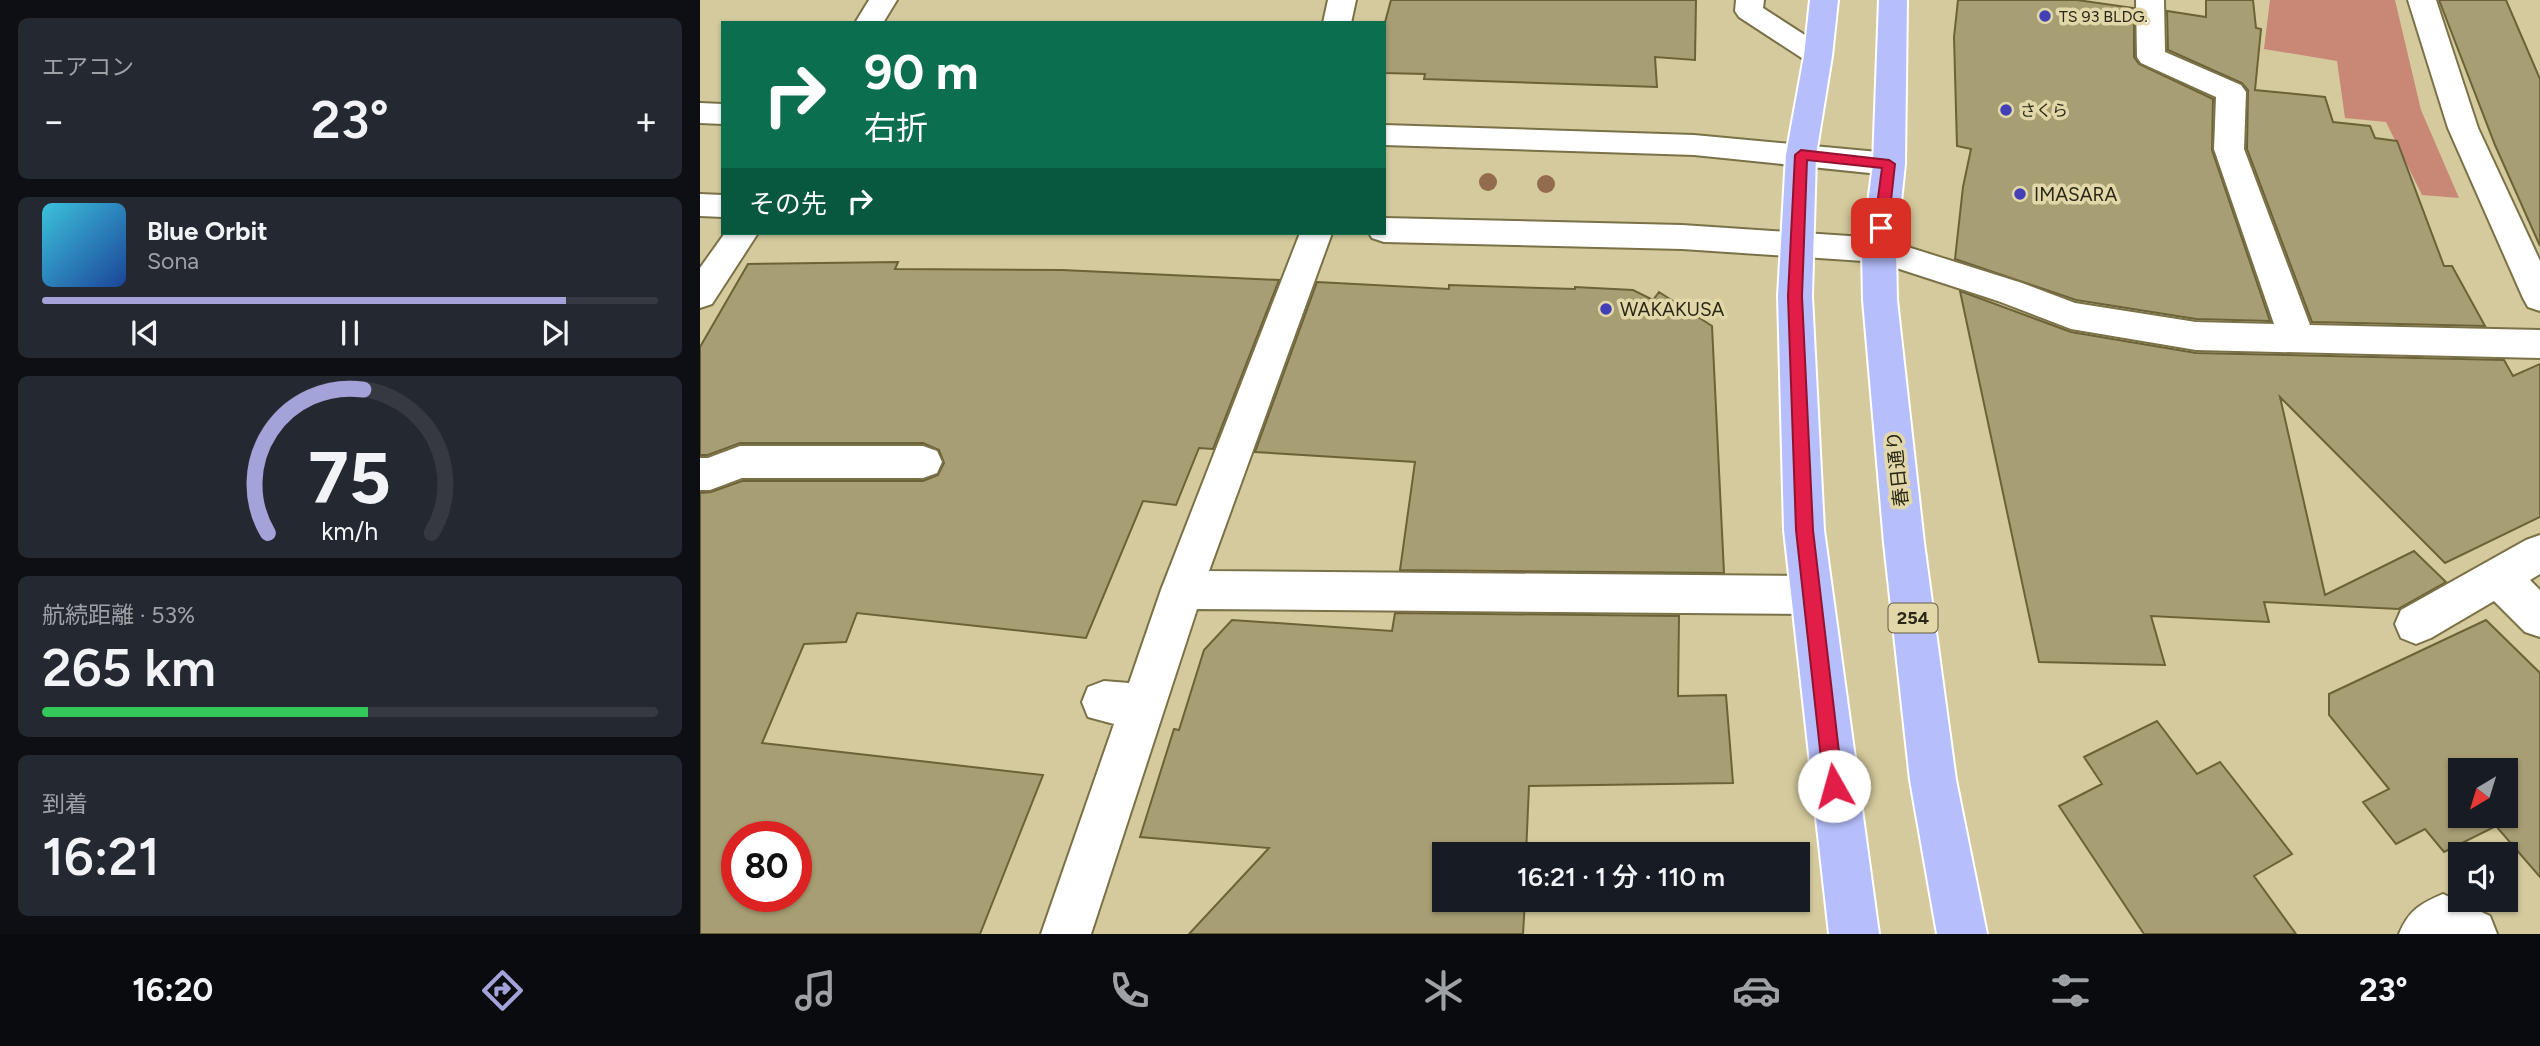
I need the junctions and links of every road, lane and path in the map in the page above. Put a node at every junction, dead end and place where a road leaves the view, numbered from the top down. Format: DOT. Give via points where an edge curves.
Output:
graph roads {
  1 [pos="883,0"];
  2 [pos="1342,0"];
  3 [pos="1750,0"];
  4 [pos="1824,0"];
  5 [pos="1893,0"];
  6 [pos="2150,0"];
  7 [pos="2422,0"];
  8 [pos="870,21"];
  9 [pos="1337,21"];
  10 [pos="1818,56"];
  11 [pos="700,113"];
  12 [pos="721,114"];
  13 [pos="1386,135"];
  14 [pos="1801,155"];
  15 [pos="1889,164"];
  16 [pos="700,205"];
  17 [pos="721,206"];
  18 [pos="1386,230"];
  19 [pos="741,235"];
  20 [pos="1315,235"];
  21 [pos="1795,243"];
  22 [pos="1879,250"];
  23 [pos="700,295"];
  24 [pos="2540,298"];
  25 [pos="2297,339"];
  26 [pos="2540,344"];
  27 [pos="923,462"];
  28 [pos="700,474"];
  29 [pos="2540,553"];
  30 [pos="2498,577"];
  31 [pos="1182,590"];
  32 [pos="1811,595"];
  33 [pos="2540,618"];
  34 [pos="2416,624"];
  35 [pos="1066,934"];
  36 [pos="1854,934"];
  37 [pos="1962,934"];
  38 [pos="2424,934"];
  39 [pos="2472,934"];
  1 -- 8 [label="street"];
  2 -- 9 [label="street"];
  3 -- 10 [label="street" via="1749,11"];
  4 -- 10 [label="highway"];
  5 -- 15 [label="highway, 春日通り / 254"];
  6 -- 25 [label="street" via="2151,57 2231,92 2229,149"];
  7 -- 24 [label="street" via="2463,128"];
  10 -- 14 [label="highway"];
  11 -- 12 [label="street"];
  13 -- 14 [label="street" via="1693,145"];
  14 -- 15 [label="street"];
  14 -- 21 [label="highway"];
  15 -- 22 [label="highway, 春日通り / 254"];
  16 -- 17 [label="street"];
  18 -- 21 [label="street"];
  19 -- 23 [label="street"];
  20 -- 31 [label="street"];
  21 -- 22 [label="street"];
  21 -- 32 [label="highway" via="1804,530"];
  22 -- 25 [label="street" via="2071,316 2196,336"];
  22 -- 37 [label="highway, 春日通り / 254" via="1909,583 1933,780"];
  25 -- 26 [label="street"];
  27 -- 28 [label="street" via="740,462"];
  29 -- 30 [label="street"];
  30 -- 33 [label="street"];
  30 -- 34 [label="street"];
  31 -- 32 [label="street"];
  31 -- 35 [label="street" via="1124,704"];
  32 -- 36 [label="highway"];
  38 -- 39 [label="street" via="2443,919"];
}
